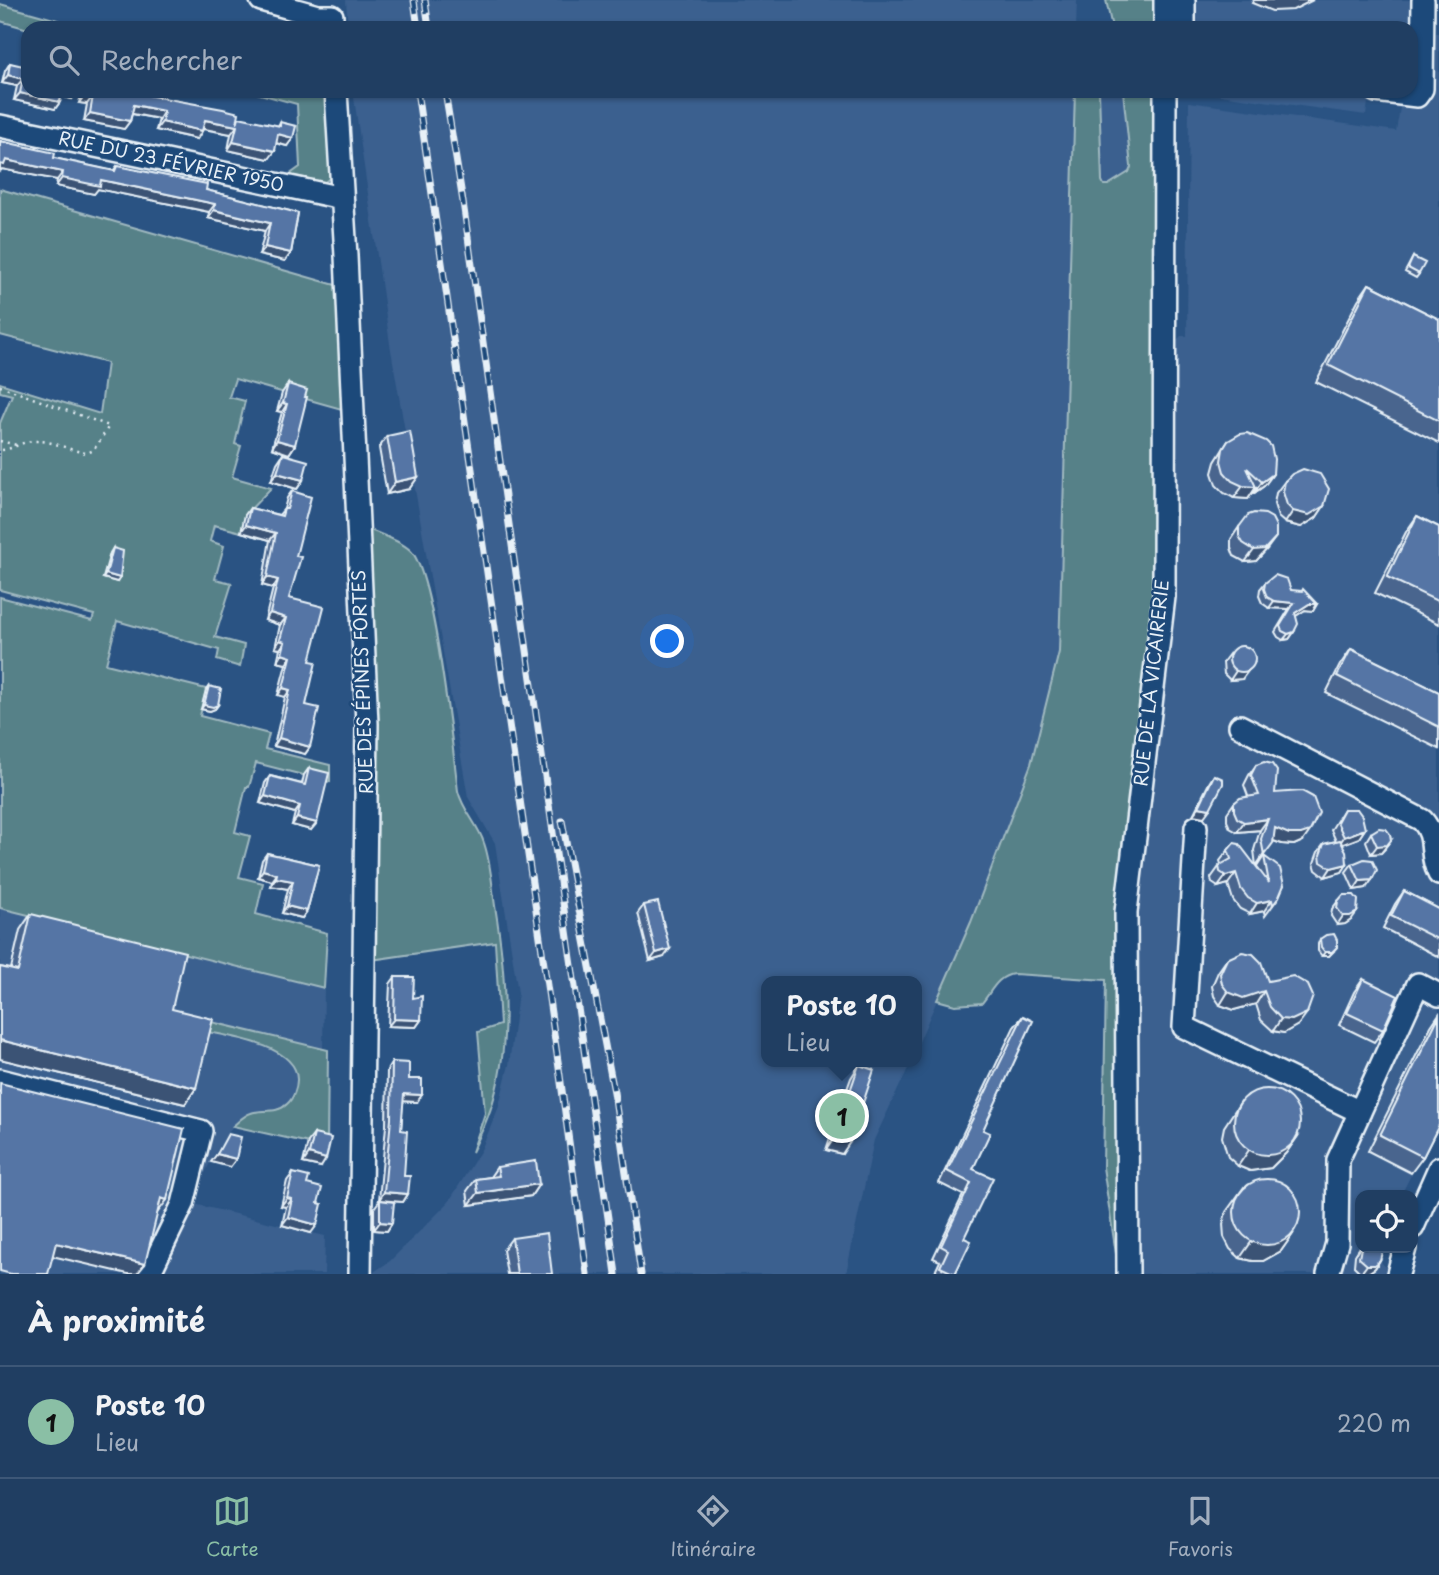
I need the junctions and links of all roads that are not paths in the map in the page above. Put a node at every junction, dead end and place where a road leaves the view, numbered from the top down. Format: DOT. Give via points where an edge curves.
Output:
graph roads {
  1 [pos="261,0"];
  2 [pos="1165,0"];
  3 [pos="1184,0"];
  4 [pos="1423,0"];
  5 [pos="332,15"];
  6 [pos="1165,21"];
  7 [pos="1184,21"];
  8 [pos="1418,95"];
  9 [pos="336,98"];
  10 [pos="1165,98"];
  11 [pos="0,127"];
  12 [pos="342,198"];
  13 [pos="1240,726"];
  14 [pos="1196,827"];
  15 [pos="1439,874"];
  16 [pos="1439,995"];
  17 [pos="0,1080"];
  18 [pos="1360,1112"];
  19 [pos="1439,1168"];
  20 [pos="1418,1216"];
  21 [pos="1404,1253"];
  22 [pos="149,1274"];
  23 [pos="360,1274"];
  24 [pos="1128,1274"];
  25 [pos="1328,1274"];
  26 [pos="1398,1274"];
  1 -- 5 [label="street" via="318,16"];
  2 -- 6 [label="street"];
  3 -- 7 [label="street"];
  4 -- 8 [label="street" via="1422,89"];
  9 -- 12 [label="street, RUE DES ÉPINES FORTES"];
  10 -- 24 [label="street, RUE DE LA VICAIRERIE" via="1164,597 1126,912"];
  11 -- 12 [label="street, RUE DU 23 FÉVRIER 1950"];
  12 -- 23 [label="street, RUE DES ÉPINES FORTES" via="367,724"];
  13 -- 15 [label="street" via="1422,820 1430,829 1431,854"];
  14 -- 18 [label="street" via="1184,1027"];
  16 -- 18 [label="street" via="1418,984"];
  17 -- 22 [label="street" via="201,1131 183,1204"];
  18 -- 25 [label="street" via="1338,1160 1337,1243"];
  19 -- 20 [label="street"];
  21 -- 26 [label="street"];
}
